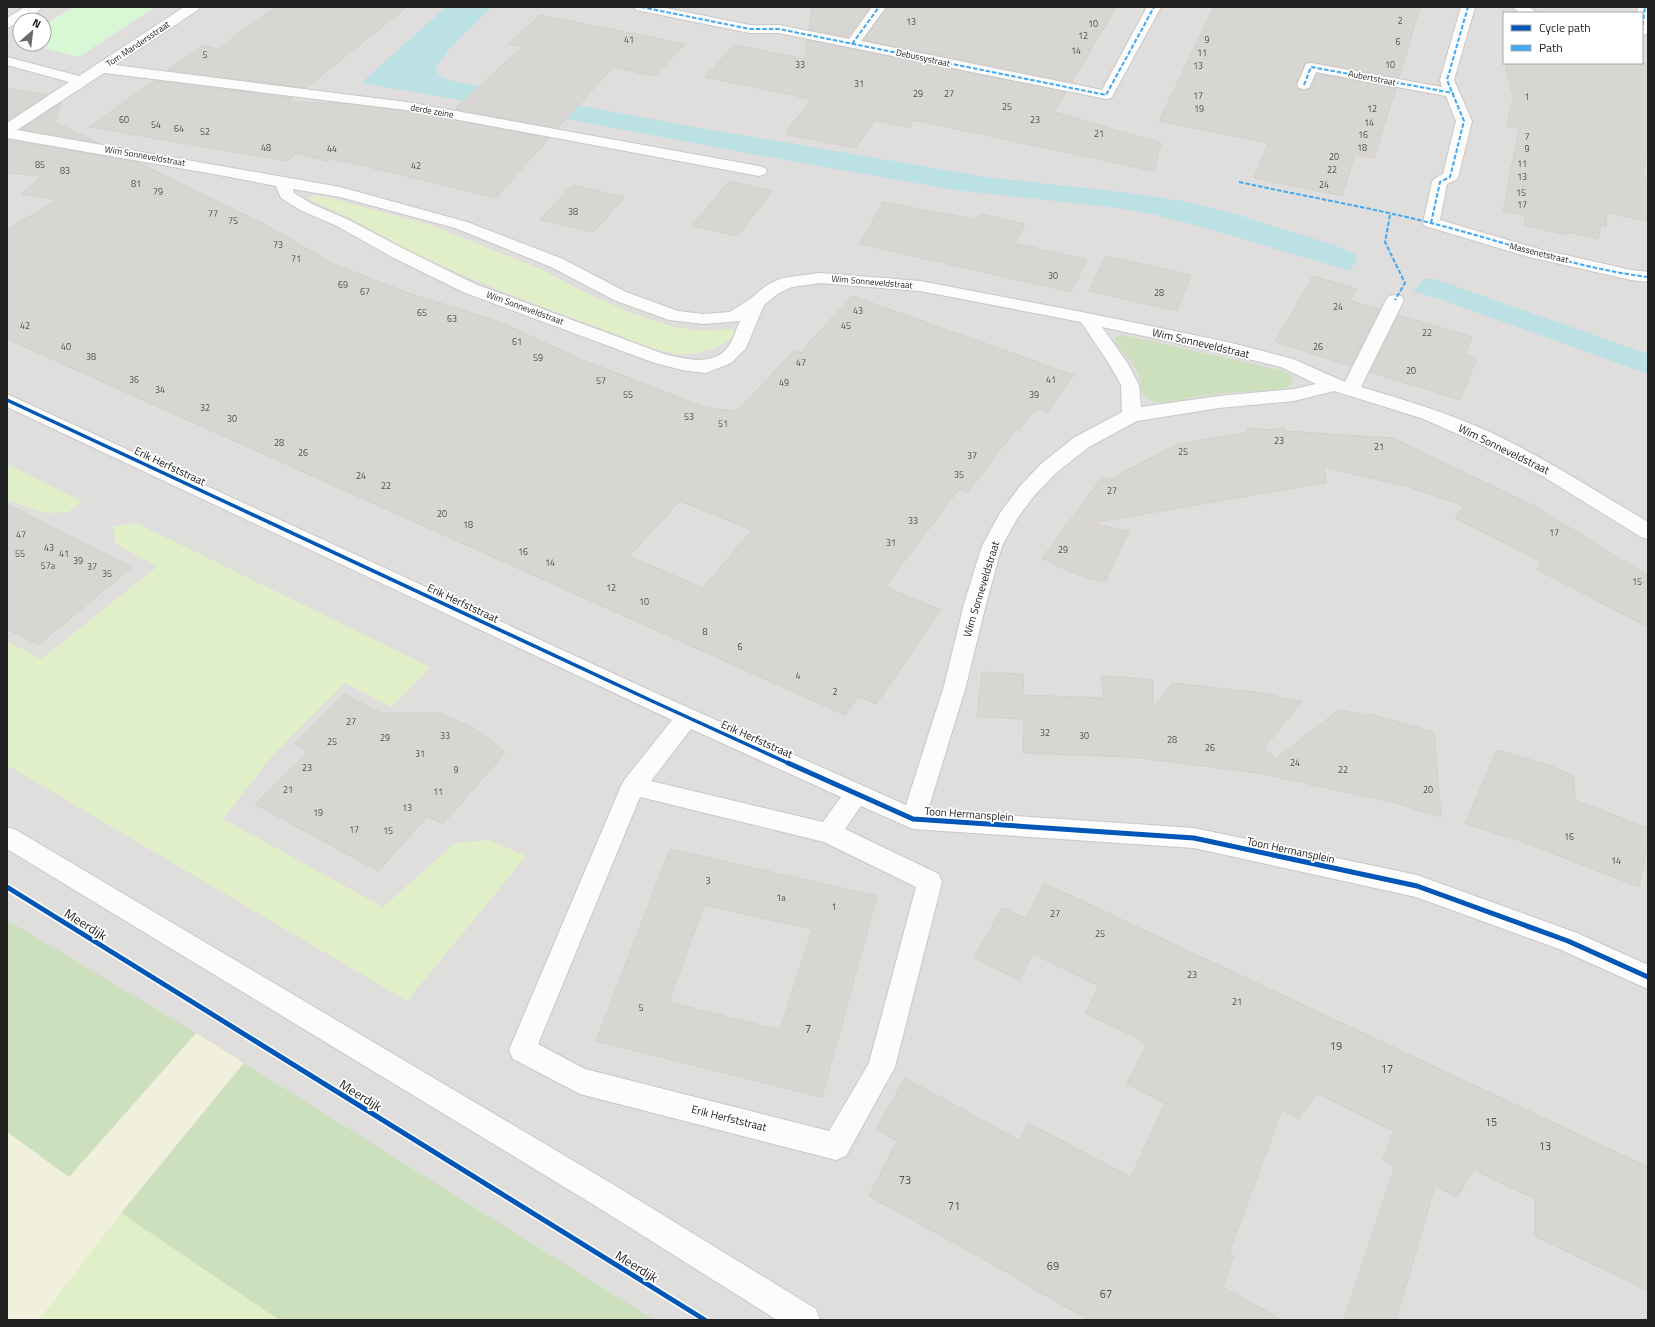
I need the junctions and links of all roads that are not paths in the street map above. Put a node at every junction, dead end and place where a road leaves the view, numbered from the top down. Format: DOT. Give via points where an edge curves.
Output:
graph roads {
  1 [pos="35,7"];
  2 [pos="193,7"];
  3 [pos="641,7"];
  4 [pos="879,7"];
  5 [pos="1154,7"];
  6 [pos="1468,7"];
  7 [pos="1519,7"];
  8 [pos="1645,7"];
  9 [pos="1528,12"];
  10 [pos="7,24"];
  11 [pos="1643,24"];
  12 [pos="852,44"];
  13 [pos="7,61"];
  14 [pos="102,68"];
  15 [pos="82,81"];
  16 [pos="1304,86"];
  17 [pos="1453,93"];
  18 [pos="7,130"];
  19 [pos="7,133"];
  20 [pos="759,171"];
  21 [pos="283,183"];
  22 [pos="1648,277"];
  23 [pos="1395,300"];
  24 [pos="756,303"];
  25 [pos="1087,318"];
  26 [pos="1342,388"];
  27 [pos="7,400"];
  28 [pos="1132,415"];
  29 [pos="1648,532"];
  30 [pos="687,717"];
  31 [pos="633,786"];
  32 [pos="856,794"];
  33 [pos="914,819"];
  34 [pos="829,833"];
  35 [pos="7,837"];
  36 [pos="1648,978"];
  37 [pos="805,1320"];
  1 -- 10 [label="street"];
  2 -- 14 [label="street, Tom Mandersstraat"];
  3 -- 12 [label="street, Debussystraat" via="750,29 779,29"];
  4 -- 12 [label="street"];
  5 -- 12 [label="street, Debussystraat" via="1106,95"];
  6 -- 17 [label="street" via="1447,80"];
  7 -- 9 [label="street"];
  8 -- 11 [label="street"];
  13 -- 15 [label="street"];
  14 -- 15 [label="street, Tom Mandersstraat"];
  14 -- 20 [label="street, derde zeine" via="406,106"];
  15 -- 18 [label="street, Tom Mandersstraat"];
  16 -- 17 [label="street, Aubertstraat" via="1311,67"];
  17 -- 22 [label="street, Massenetstraat" via="1464,121 1450,176 1440,182 1431,223 1535,253"];
  19 -- 21 [label="street, Wim Sonneveldstraat"];
  21 -- 24 [label="street, Wim Sonneveldstraat" via="340,192 461,225 557,264 620,296 675,316 703,319 734,317"];
  21 -- 24 [label="street, Wim Sonneveldstraat" via="287,195 300,203 463,285 658,358 706,367 724,359 737,348"];
  23 -- 26 [label="street"];
  24 -- 25 [label="street, Wim Sonneveldstraat" via="773,289 788,282 820,278 920,286"];
  25 -- 26 [label="street, Wim Sonneveldstraat" via="1287,363"];
  25 -- 28 [label="street" via="1119,364 1130,385"];
  26 -- 28 [label="street, Wim Sonneveldstraat"];
  26 -- 29 [label="street, Wim Sonneveldstraat" via="1428,414 1483,436 1550,472"];
  27 -- 30 [label="street, Erik Herfststraat"];
  28 -- 33 [label="street, Wim Sonneveldstraat" via="1082,442 1049,468 1010,514 992,546"];
  30 -- 31 [label="street, Erik Herfststraat"];
  30 -- 32 [label="street, Erik Herfststraat"];
  31 -- 34 [label="street, Erik Herfststraat"];
  31 -- 34 [label="street, Erik Herfststraat" via="522,1050 580,1081 836,1146 881,1067 930,882"];
  32 -- 33 [label="street, Erik Herfststraat"];
  32 -- 34 [label="street"];
  33 -- 36 [label="street, Toon Hermansplein" via="1194,838 1416,886 1568,941"];
  35 -- 37 [label="street" via="609,1198"];
}
